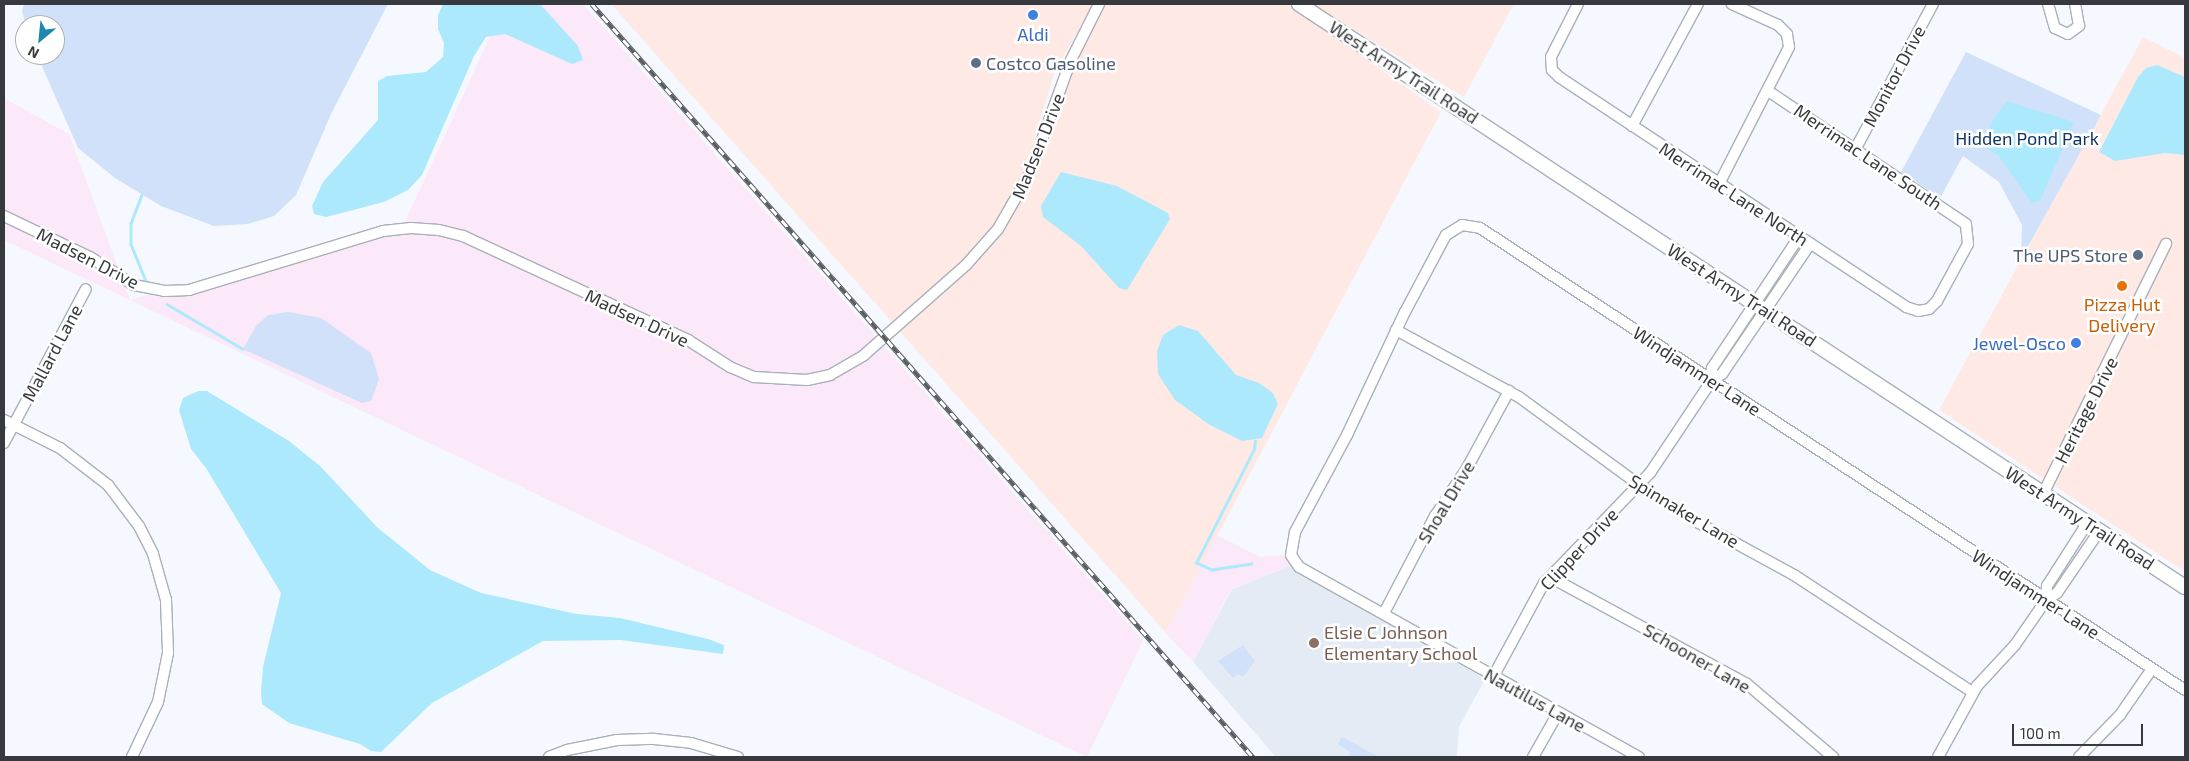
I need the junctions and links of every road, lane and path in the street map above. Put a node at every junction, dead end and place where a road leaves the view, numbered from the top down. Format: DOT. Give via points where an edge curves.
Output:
graph roads {
  1 [pos="1099,4"];
  2 [pos="1299,4"];
  3 [pos="1578,4"];
  4 [pos="1698,4"];
  5 [pos="1732,4"];
  6 [pos="1933,4"];
  7 [pos="2048,4"];
  8 [pos="2075,4"];
  9 [pos="1768,91"];
  10 [pos="1632,126"];
  11 [pos="1856,148"];
  12 [pos="1719,184"];
  13 [pos="4,216"];
  14 [pos="1799,237"];
  15 [pos="1810,244"];
  16 [pos="2166,244"];
  17 [pos="86,289"];
  18 [pos="1760,307"];
  19 [pos="1923,311"];
  20 [pos="1396,330"];
  21 [pos="1712,380"];
  22 [pos="1510,392"];
  23 [pos="9,423"];
  24 [pos="4,444"];
  25 [pos="1640,486"];
  26 [pos="1318,489"];
  27 [pos="2043,494"];
  28 [pos="2088,522"];
  29 [pos="2100,530"];
  30 [pos="1550,577"];
  31 [pos="2185,587"];
  32 [pos="2046,600"];
  33 [pos="1384,612"];
  34 [pos="2151,670"];
  35 [pos="1493,678"];
  36 [pos="2185,690"];
  37 [pos="1972,692"];
  38 [pos="1558,713"];
  39 [pos="132,757"];
  40 [pos="549,757"];
  41 [pos="738,757"];
  42 [pos="1534,757"];
  43 [pos="1639,757"];
  44 [pos="1832,757"];
  45 [pos="1938,757"];
  46 [pos="2079,757"];
  1 -- 13 [label="street, Madsen Drive" via="1071,60 1030,173 998,229 966,265 864,355 830,375 807,380 754,377 730,367 688,340 463,236 439,230 383,231 189,290 164,291 134,285 90,257"];
  2 -- 18 [label="main road, West Army Trail Road"];
  3 -- 10 [label="street, Merrimac Lane North" via="1554,50 1551,66 1566,83"];
  4 -- 10 [label="street"];
  5 -- 9 [label="street" via="1778,26 1787,34 1788,50"];
  6 -- 11 [label="street, Monitor Drive"];
  7 -- 8 [label="street" via="2055,28 2068,34 2079,26"];
  9 -- 11 [label="street, Merrimac Lane South"];
  9 -- 12 [label="street"];
  10 -- 12 [label="street, Merrimac Lane North"];
  11 -- 19 [label="street, Merrimac Lane South" via="1966,224 1968,244 1937,301"];
  12 -- 14 [label="street, Merrimac Lane North"];
  14 -- 15 [label="street, Merrimac Lane North"];
  14 -- 18 [label="street, Clipper Drive"];
  15 -- 18 [label="street, Clipper Drive"];
  15 -- 19 [label="street, Merrimac Lane North" via="1906,307"];
  16 -- 27 [label="street, Heritage Drive" via="2112,360"];
  17 -- 23 [label="street, Mallard Lane"];
  18 -- 21 [label="street, Clipper Drive" via="1712,368"];
  18 -- 27 [label="main road, West Army Trail Road"];
  20 -- 21 [label="street, Windjammer Lane" via="1446,235 1456,227 1468,224 1480,228"];
  20 -- 22 [label="street, Spinnaker Lane"];
  20 -- 26 [label="street, Windjammer Lane"];
  21 -- 25 [label="street, Clipper Drive"];
  21 -- 32 [label="street, Windjammer Lane"];
  22 -- 25 [label="street, Spinnaker Lane"];
  22 -- 33 [label="street, Shoal Drive" via="1467,468 1435,516"];
  23 -- 24 [label="street, Mallard Lane"];
  23 -- 39 [label="street" via="60,448 108,485 139,526 163,584 168,624 165,675 153,714"];
  25 -- 30 [label="street, Clipper Drive"];
  25 -- 37 [label="street, Spinnaker Lane" via="1697,522 1794,575"];
  26 -- 33 [label="street, Nautilus Lane" via="1291,541 1292,559 1299,567"];
  27 -- 28 [label="main road, West Army Trail Road"];
  28 -- 29 [label="main road, West Army Trail Road"];
  28 -- 32 [label="street" via="2046,586"];
  29 -- 31 [label="main road, West Army Trail Road"];
  29 -- 32 [label="street" via="2058,593"];
  30 -- 35 [label="street, Clipper Drive"];
  30 -- 44 [label="street, Schooner Lane" via="1747,684"];
  32 -- 34 [label="street, Windjammer Lane"];
  32 -- 37 [label="street" via="2015,645"];
  33 -- 35 [label="street, Nautilus Lane"];
  34 -- 36 [label="street, Windjammer Lane"];
  34 -- 46 [label="street" via="2120,716"];
  35 -- 38 [label="street, Nautilus Lane"];
  37 -- 45 [label="street"];
  38 -- 42 [label="street"];
  38 -- 43 [label="street, Nautilus Lane"];
  40 -- 41 [label="street" via="617,740 654,739 691,743"];
}
